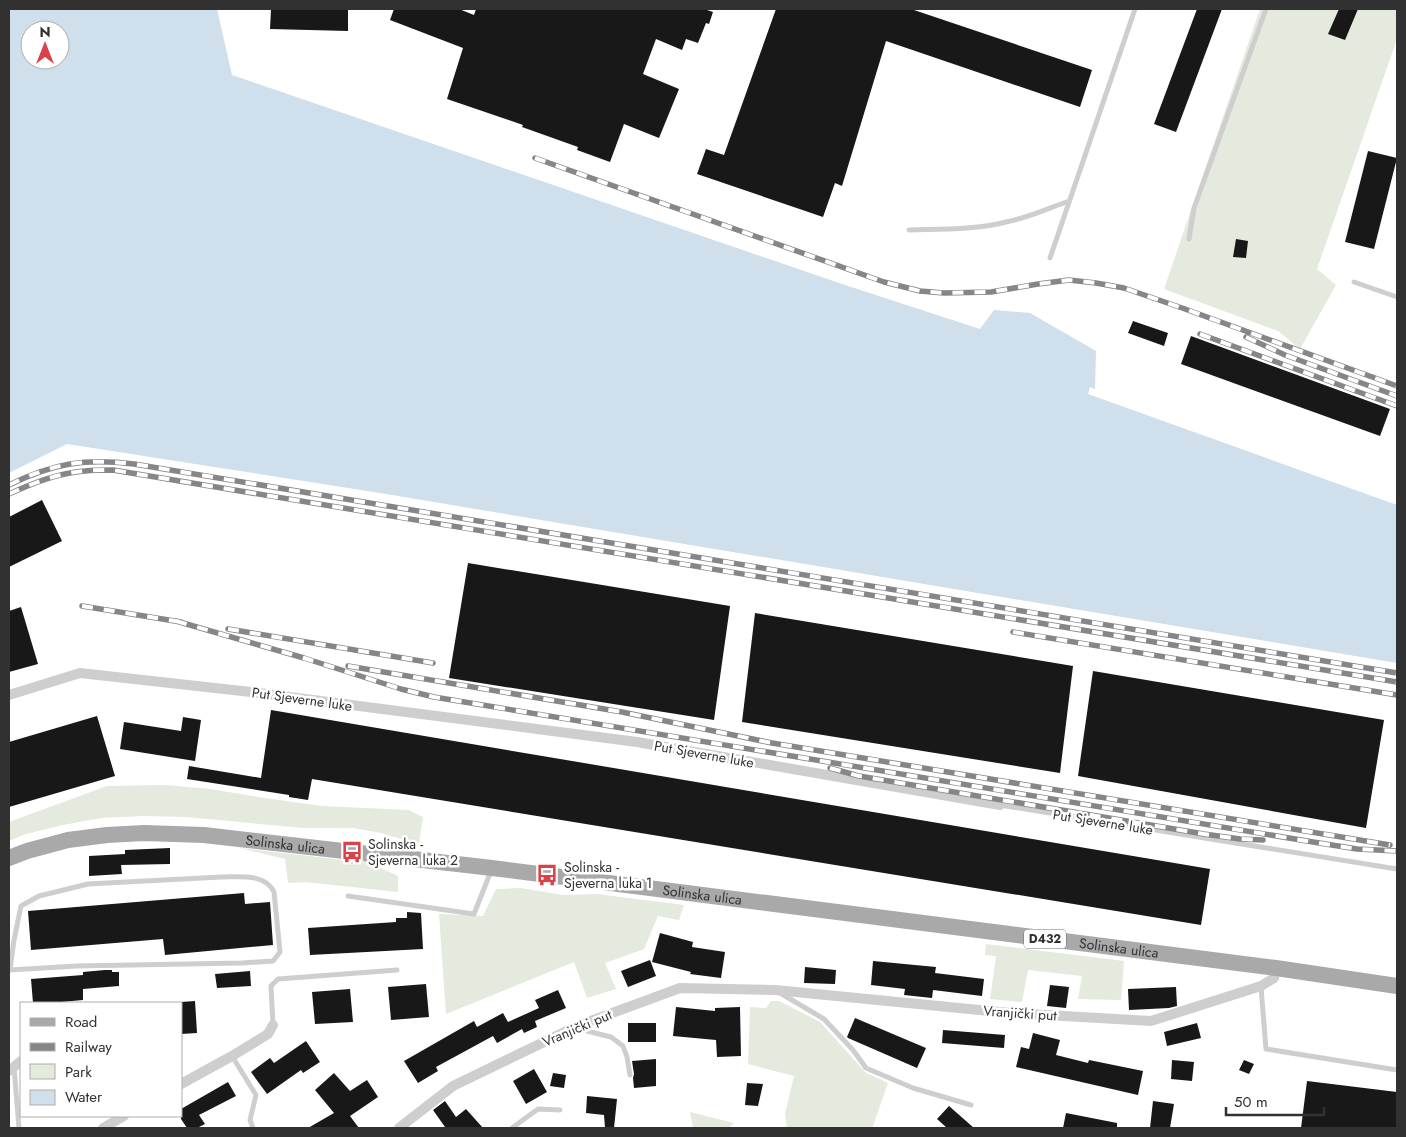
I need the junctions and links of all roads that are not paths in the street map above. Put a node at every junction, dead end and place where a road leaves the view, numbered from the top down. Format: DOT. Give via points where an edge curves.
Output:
graph roads {
  1 [pos="1135,9"];
  2 [pos="1266,9"];
  3 [pos="1070,201"];
  4 [pos="909,230"];
  5 [pos="1188,239"];
  6 [pos="1050,258"];
  7 [pos="1354,282"];
  8 [pos="1397,297"];
  9 [pos="9,695"];
  10 [pos="1000,805"];
  11 [pos="9,858"];
  12 [pos="492,868"];
  13 [pos="1397,869"];
  14 [pos="348,896"];
  15 [pos="1276,968"];
  16 [pos="10,970"];
  17 [pos="397,970"];
  18 [pos="9,977"];
  19 [pos="1261,986"];
  20 [pos="1397,986"];
  21 [pos="775,990"];
  22 [pos="273,1025"];
  23 [pos="577,1026"];
  24 [pos="232,1056"];
  25 [pos="15,1066"];
  26 [pos="1397,1070"];
  27 [pos="630,1075"];
  28 [pos="182,1083"];
  29 [pos="971,1106"];
  30 [pos="560,1110"];
  31 [pos="122,1117"];
  32 [pos="19,1128"];
  33 [pos="102,1128"];
  34 [pos="253,1128"];
  35 [pos="398,1128"];
  36 [pos="512,1128"];
  1 -- 3 [label="lane"];
  2 -- 5 [label="lane" via="1194,208"];
  3 -- 4 [label="lane" via="994,225"];
  3 -- 6 [label="lane"];
  7 -- 8 [label="lane"];
  9 -- 10 [label="street, Put Sjeverne luke" via="80,673 637,742"];
  10 -- 13 [label="lane, Put Sjeverne luke"];
  11 -- 12 [label="main road, Solinska ulica / D432" via="68,840 144,833 204,836"];
  12 -- 14 [label="lane" via="474,914"];
  12 -- 15 [label="main road, Solinska ulica / D432"];
  15 -- 19 [label="street" via="1274,978"];
  15 -- 20 [label="main road, Solinska ulica / D432"];
  16 -- 16 [label="lane" via="273,961 280,952 274,892 260,878 221,877 88,884 39,896 22,906"];
  16 -- 18 [label="lane"];
  17 -- 22 [label="lane" via="278,978 271,986"];
  19 -- 21 [label="street, Vranjički put" via="1151,1021 1010,1013"];
  19 -- 26 [label="lane" via="1266,1049"];
  21 -- 23 [label="street, Vranjički put" via="680,988"];
  21 -- 29 [label="lane, Vranjički put" via="824,1019 866,1068 913,1088"];
  22 -- 24 [label="street" via="268,1034"];
  23 -- 27 [label="lane" via="612,1037 623,1046"];
  23 -- 35 [label="street, Vranjički put" via="453,1086"];
  24 -- 28 [label="street"];
  24 -- 34 [label="lane" via="256,1095 250,1120"];
  25 -- 32 [label="lane"];
  30 -- 36 [label="lane" via="538,1109"];
  31 -- 33 [label="street"];
}
